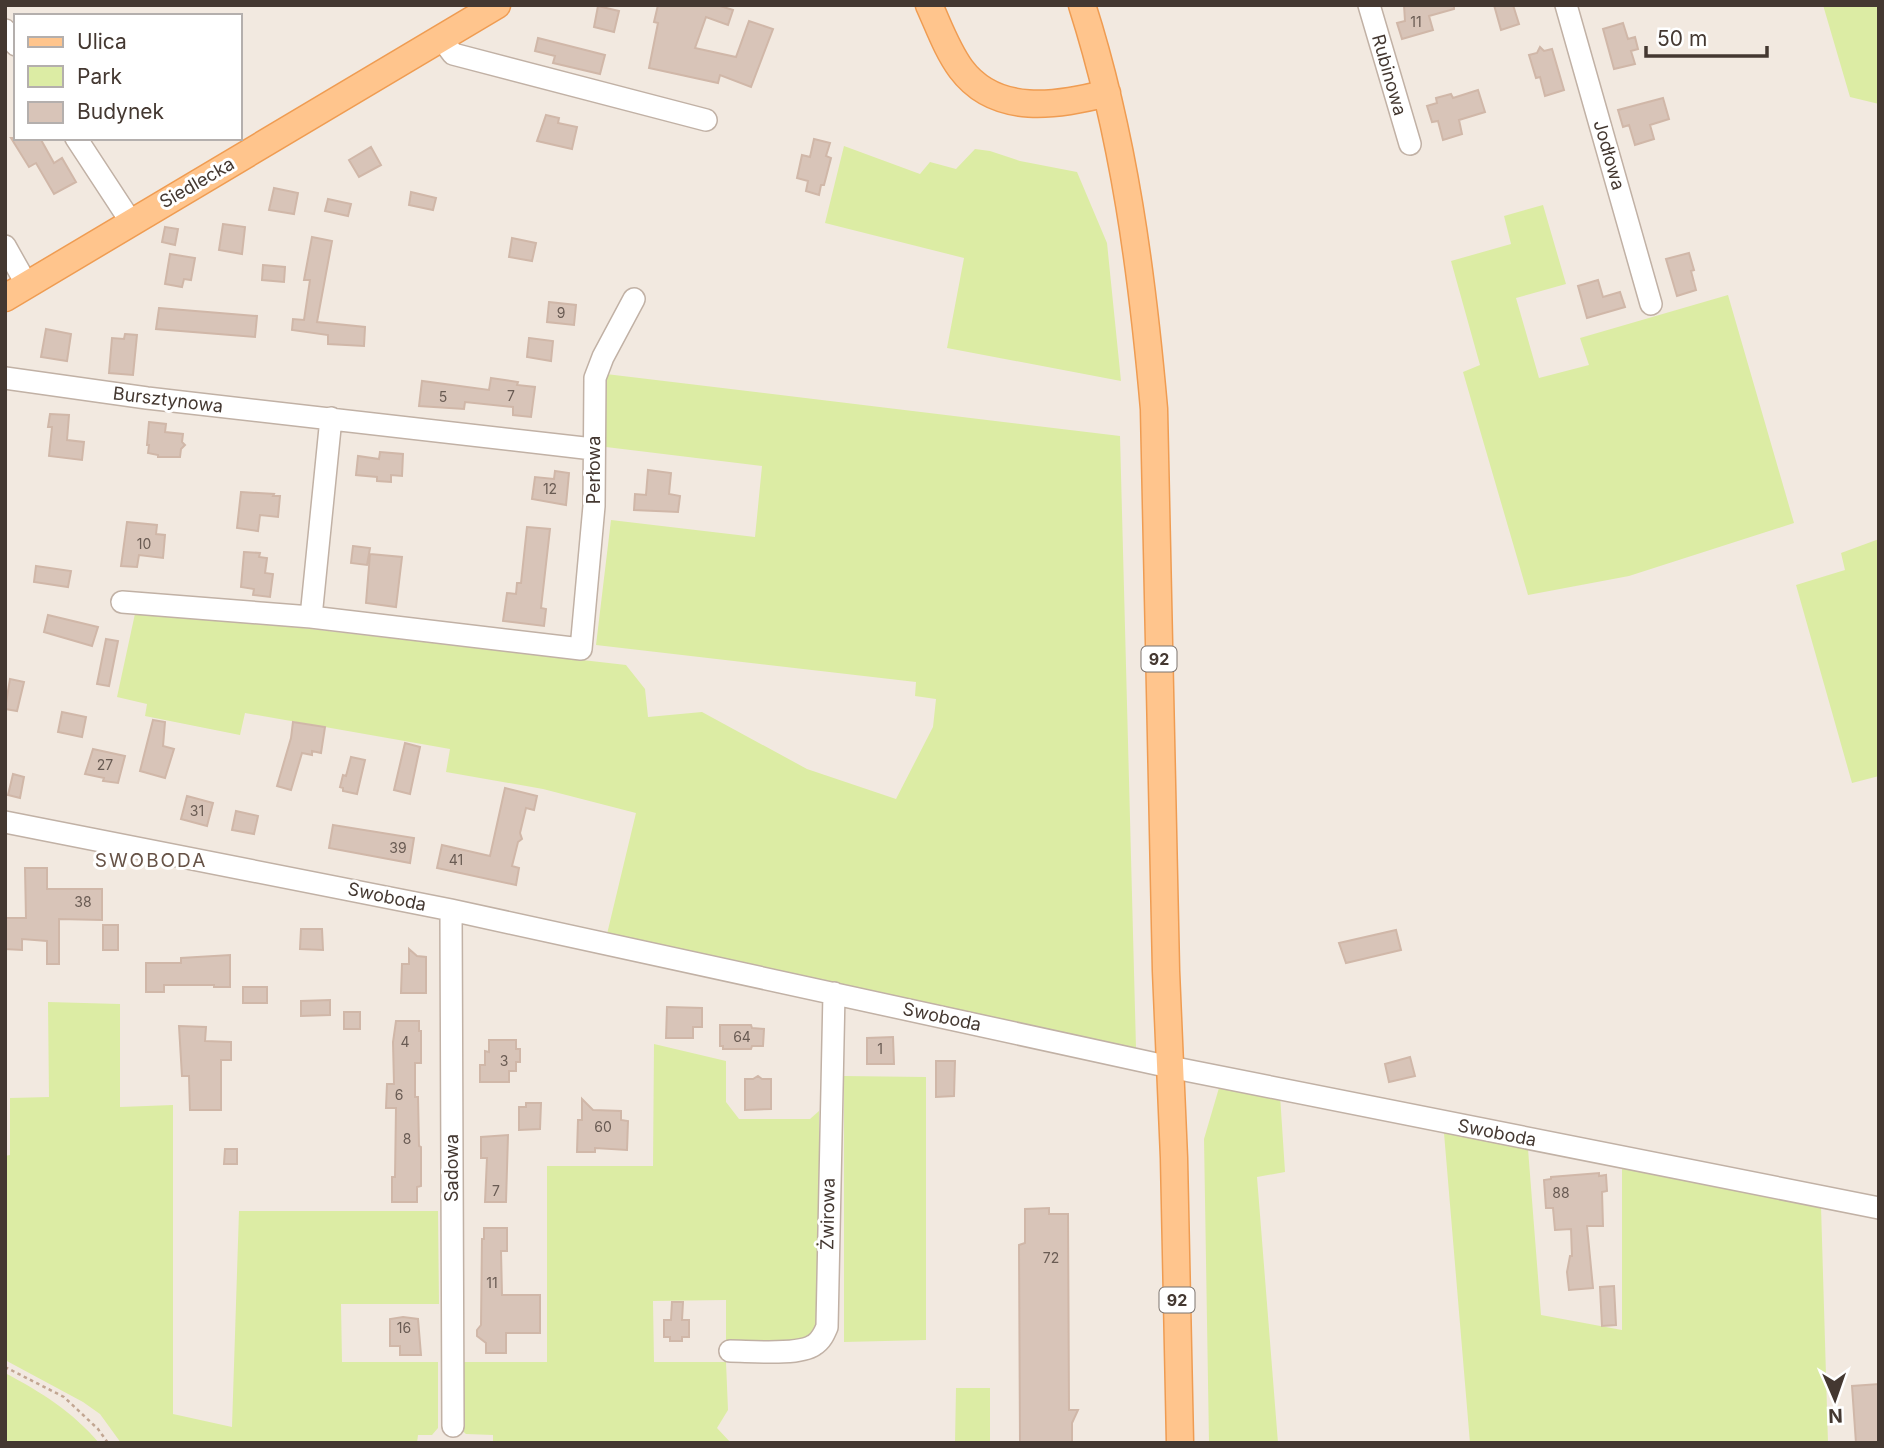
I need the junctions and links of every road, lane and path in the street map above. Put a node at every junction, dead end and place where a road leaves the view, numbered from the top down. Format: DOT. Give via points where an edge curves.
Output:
graph roads {
  1 [pos="497,5"];
  2 [pos="929,5"];
  3 [pos="1082,5"];
  4 [pos="1369,5"];
  5 [pos="1566,5"];
  6 [pos="442,38"];
  7 [pos="1107,93"];
  8 [pos="706,120"];
  9 [pos="77,140"];
  10 [pos="1410,144"];
  11 [pos="131,222"];
  12 [pos="5,246"];
  13 [pos="16,291"];
  14 [pos="634,299"];
  15 [pos="1651,304"];
  16 [pos="5,378"];
  17 [pos="331,418"];
  18 [pos="593,449"];
  19 [pos="122,602"];
  20 [pos="311,618"];
  21 [pos="5,822"];
  22 [pos="451,910"];
  23 [pos="834,993"];
  24 [pos="1170,1067"];
  25 [pos="1879,1208"];
  26 [pos="730,1351"];
  27 [pos="5,1367"];
  28 [pos="453,1426"];
  29 [pos="108,1443"];
  30 [pos="1180,1443"];
  1 -- 6 [label="main road, Siedlecka"];
  2 -- 7 [label="main road" via="963,71 991,93 1012,102 1048,105"];
  3 -- 7 [label="main road, 92"];
  4 -- 10 [label="street, Rubinowa"];
  5 -- 15 [label="street, Jodłowa"];
  6 -- 8 [label="street" via="453,54"];
  6 -- 11 [label="main road, Siedlecka"];
  7 -- 24 [label="main road, 92" via="1136,251 1154,409"];
  9 -- 11 [label="street"];
  11 -- 13 [label="main road, Siedlecka"];
  12 -- 13 [label="street"];
  14 -- 18 [label="street, Perłowa" via="595,378"];
  16 -- 17 [label="street, Bursztynowa"];
  17 -- 18 [label="street, Bursztynowa"];
  17 -- 20 [label="street"];
  18 -- 20 [label="street, Perłowa" via="594,506 581,649"];
  19 -- 20 [label="street"];
  21 -- 22 [label="street, Swoboda"];
  22 -- 23 [label="street, Swoboda"];
  22 -- 28 [label="street, Sadowa"];
  23 -- 24 [label="street, Swoboda"];
  23 -- 26 [label="street, Żwirowa" via="827,1327 814,1346 802,1350"];
  24 -- 25 [label="street, Swoboda"];
  24 -- 30 [label="main road, 92"];
  27 -- 29 [label="path" via="64,1397"];
}
